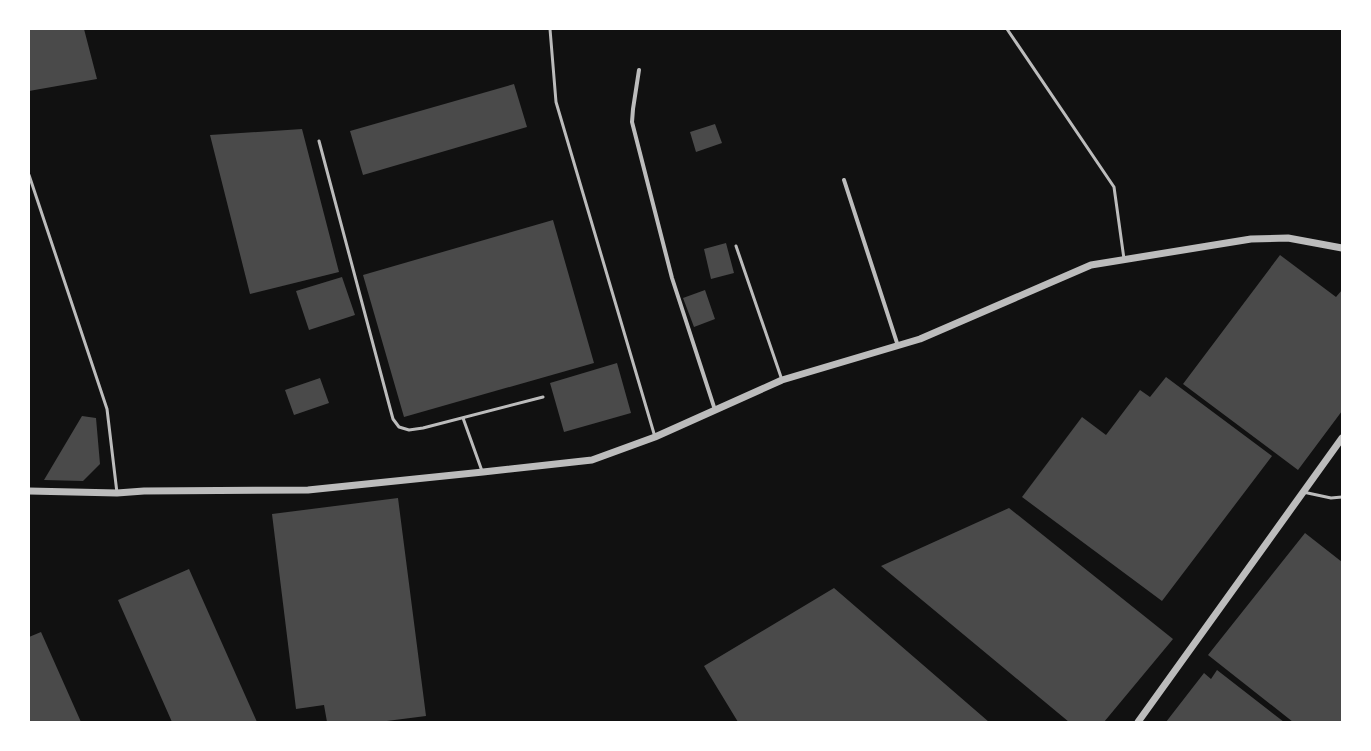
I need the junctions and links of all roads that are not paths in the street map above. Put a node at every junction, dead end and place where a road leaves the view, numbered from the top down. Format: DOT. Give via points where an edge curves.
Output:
graph roads {
  1 [pos="550,29"];
  2 [pos="1007,29"];
  3 [pos="639,70"];
  4 [pos="319,141"];
  5 [pos="29,174"];
  6 [pos="844,180"];
  7 [pos="736,246"];
  8 [pos="1342,248"];
  9 [pos="1124,259"];
  10 [pos="898,346"];
  11 [pos="782,380"];
  12 [pos="543,396"];
  13 [pos="715,410"];
  14 [pos="464,418"];
  15 [pos="655,437"];
  16 [pos="1342,438"];
  17 [pos="483,472"];
  18 [pos="29,491"];
  19 [pos="1303,492"];
  20 [pos="117,493"];
  21 [pos="1342,497"];
  22 [pos="1138,722"];
  1 -- 15 [label="lane" via="556,102"];
  2 -- 9 [label="lane" via="1114,186"];
  3 -- 13 [label="street" via="632,122 672,278"];
  4 -- 14 [label="lane" via="393,419 399,427 409,430"];
  5 -- 20 [label="lane" via="107,409"];
  6 -- 10 [label="street"];
  7 -- 11 [label="lane"];
  8 -- 9 [label="street" via="1288,238 1251,239"];
  9 -- 10 [label="street" via="1091,264 920,339"];
  10 -- 11 [label="street"];
  11 -- 13 [label="street"];
  12 -- 14 [label="lane"];
  13 -- 15 [label="street"];
  14 -- 17 [label="lane"];
  15 -- 17 [label="street" via="592,460"];
  16 -- 19 [label="street"];
  17 -- 20 [label="street" via="308,490"];
  18 -- 20 [label="street"];
  19 -- 21 [label="lane" via="1331,498"];
  19 -- 22 [label="street"];
}
